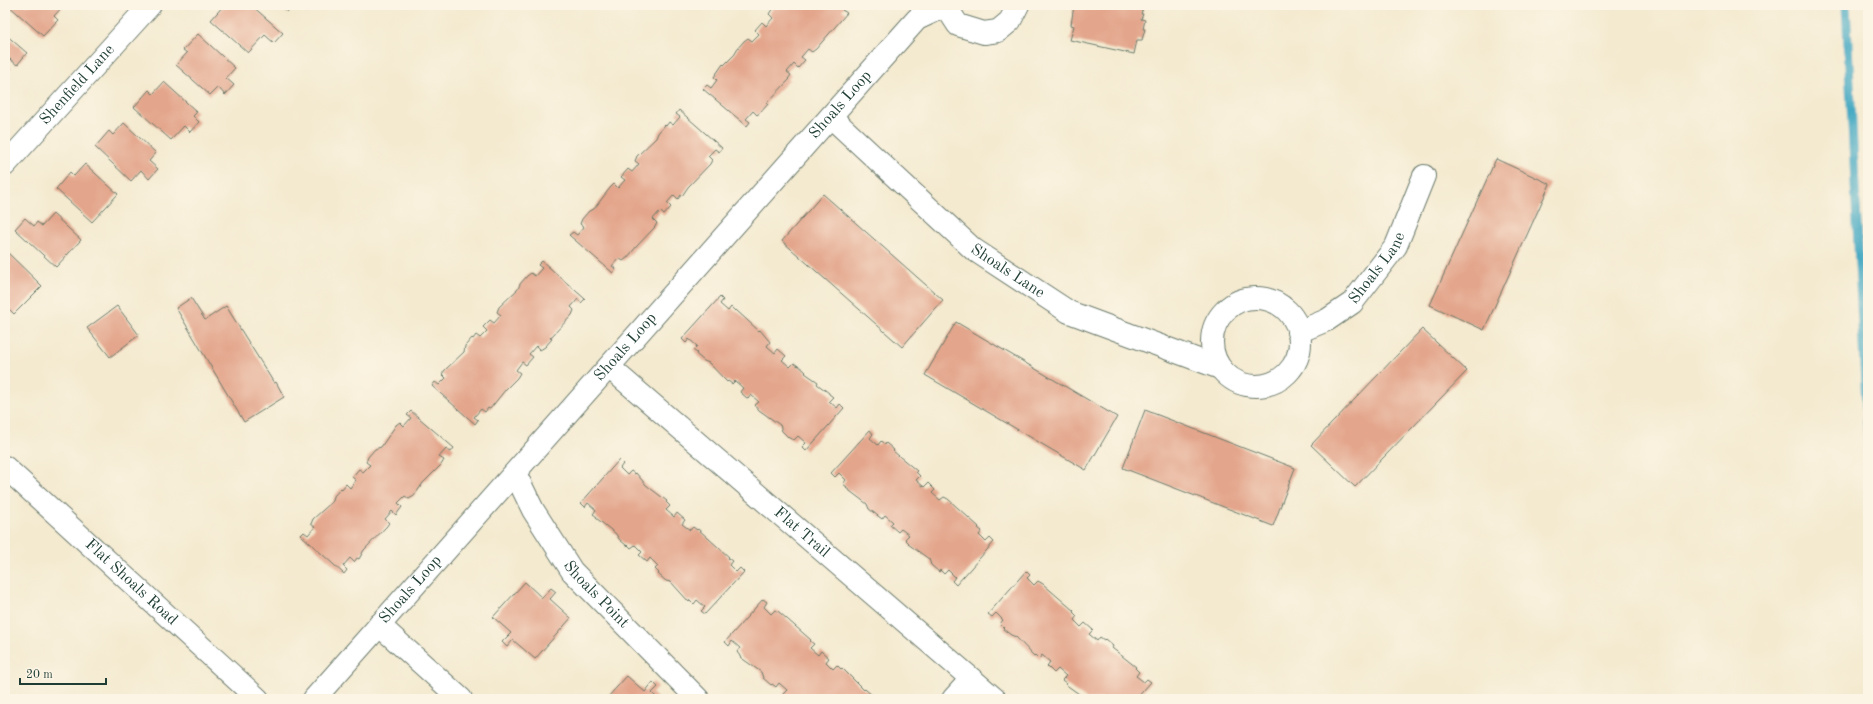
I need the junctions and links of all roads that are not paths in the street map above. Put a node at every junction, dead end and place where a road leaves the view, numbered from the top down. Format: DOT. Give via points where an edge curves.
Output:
graph roads {
  1 [pos="150,5"];
  2 [pos="1018,5"];
  3 [pos="945,6"];
  4 [pos="831,117"];
  5 [pos="5,164"];
  6 [pos="1424,176"];
  7 [pos="1298,332"];
  8 [pos="609,367"];
  9 [pos="1220,368"];
  10 [pos="5,467"];
  11 [pos="515,473"];
  12 [pos="379,625"];
  13 [pos="971,679"];
  14 [pos="258,699"];
  15 [pos="314,699"];
  16 [pos="461,699"];
  17 [pos="698,699"];
  18 [pos="953,699"];
  19 [pos="994,699"];
  1 -- 5 [label="street, Shenfield Lane"];
  2 -- 3 [label="street, Shoals Loop" via="1010,21 998,31 984,33 958,25"];
  3 -- 4 [label="street, Shoals Loop" via="917,20"];
  4 -- 8 [label="street, Shoals Loop"];
  4 -- 9 [label="street, Shoals Lane" via="973,248 1069,312"];
  6 -- 7 [label="street, Shoals Lane" via="1396,246 1352,303 1327,320"];
  7 -- 9 [label="street, Shoals Lane" via="1300,347 1295,361 1287,373 1274,382 1260,386 1245,385 1231,378"];
  7 -- 9 [label="street, Shoals Lane" via="1293,319 1284,309 1272,302 1246,299 1233,304 1222,313 1215,325 1212,339 1213,355"];
  8 -- 11 [label="street, Shoals Loop"];
  8 -- 13 [label="street, Flat Trail"];
  10 -- 14 [label="street, Flat Shoals Road"];
  11 -- 12 [label="street, Shoals Loop"];
  11 -- 17 [label="street, Shoals Point" via="533,510 572,571"];
  12 -- 15 [label="street, Shoals Loop"];
  12 -- 16 [label="street"];
  13 -- 18 [label="street"];
  13 -- 19 [label="street, Flat Trail"];
}
